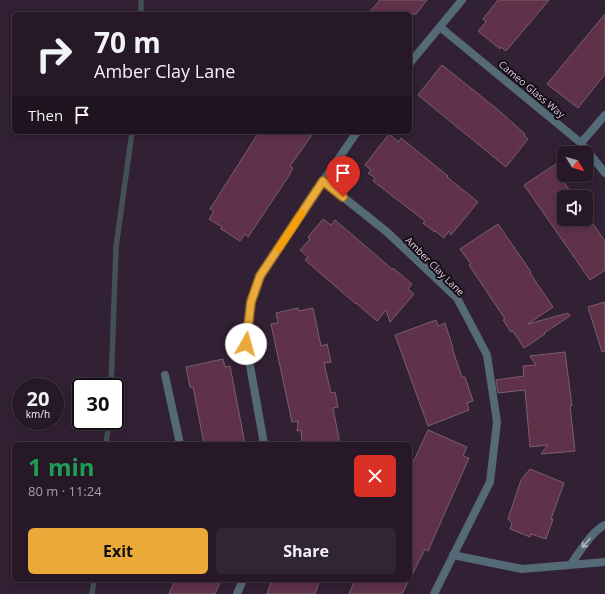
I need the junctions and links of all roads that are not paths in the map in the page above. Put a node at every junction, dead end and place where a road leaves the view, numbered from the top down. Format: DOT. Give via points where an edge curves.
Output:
graph roads {
  1 [pos="462,0"];
  2 [pos="440,27"];
  3 [pos="412,61"];
  4 [pos="605,115"];
  5 [pos="356,134"];
  6 [pos="581,143"];
  7 [pos="605,173"];
  8 [pos="323,181"];
  9 [pos="165,375"];
  10 [pos="180,442"];
  11 [pos="264,442"];
  12 [pos="605,525"];
  13 [pos="454,555"];
  14 [pos="605,562"];
  15 [pos="570,564"];
  16 [pos="242,582"];
  17 [pos="237,594"];
  18 [pos="434,594"];
  1 -- 2 [label="street"];
  2 -- 3 [label="street"];
  2 -- 6 [label="street, Cameo Glass Way"];
  4 -- 6 [label="street"];
  5 -- 8 [label="street"];
  6 -- 7 [label="street, Cameo Glass Way"];
  8 -- 11 [label="street" via="260,276 251,302 246,344"];
  8 -- 13 [label="street, Amber Clay Lane" via="387,232 457,298 487,355 497,422 490,482"];
  9 -- 10 [label="street"];
  12 -- 15 [label="street, one-way"];
  13 -- 15 [label="street" via="522,569"];
  13 -- 18 [label="street, Amber Clay Lane"];
  14 -- 15 [label="street"];
  16 -- 17 [label="street"];
}
